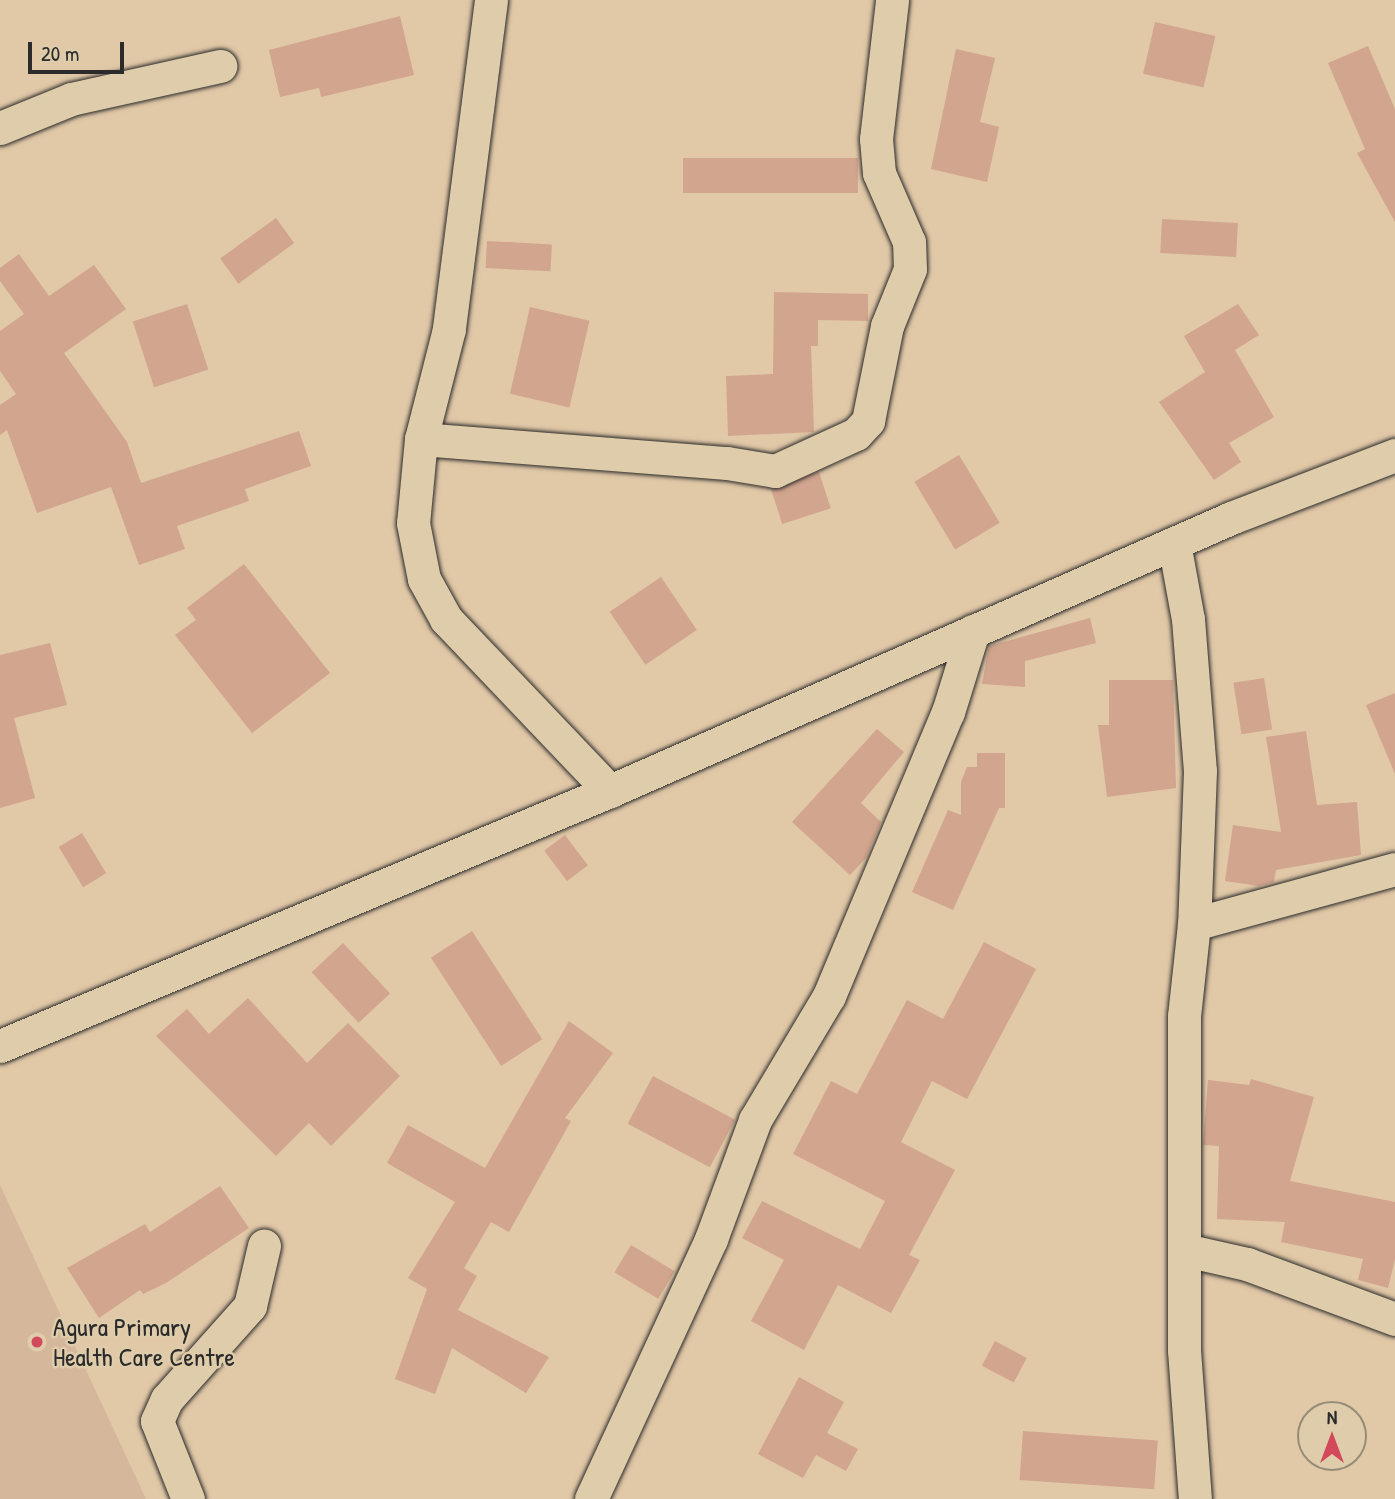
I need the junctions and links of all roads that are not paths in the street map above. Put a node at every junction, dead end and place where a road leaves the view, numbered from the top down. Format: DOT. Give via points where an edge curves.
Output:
graph roads {
  1 [pos="491,0"];
  2 [pos="892,0"];
  3 [pos="220,66"];
  4 [pos="0,128"];
  5 [pos="421,439"];
  6 [pos="1395,455"];
  7 [pos="1174,543"];
  8 [pos="973,631"];
  9 [pos="610,791"];
  10 [pos="1395,869"];
  11 [pos="1194,924"];
  12 [pos="0,1046"];
  13 [pos="264,1246"];
  14 [pos="1185,1250"];
  15 [pos="1395,1320"];
  16 [pos="188,1499"];
  17 [pos="591,1499"];
  18 [pos="1195,1499"];
  1 -- 5 [label="street" via="449,330"];
  2 -- 5 [label="street" via="876,139 879,173 909,242 910,269 887,326 868,421 856,434 775,471 727,463"];
  3 -- 4 [label="street" via="71,99"];
  5 -- 9 [label="street" via="413,523 424,579 446,619"];
  6 -- 7 [label="street"];
  7 -- 8 [label="street"];
  7 -- 11 [label="street" via="1188,619 1200,771"];
  8 -- 9 [label="street"];
  8 -- 17 [label="street" via="948,712 834,984 755,1120 711,1240"];
  9 -- 12 [label="street"];
  10 -- 11 [label="street"];
  11 -- 14 [label="street" via="1184,1016"];
  13 -- 16 [label="street" via="250,1307 167,1399 158,1421"];
  14 -- 15 [label="street" via="1247,1264"];
  14 -- 18 [label="street" via="1184,1350"];
}
